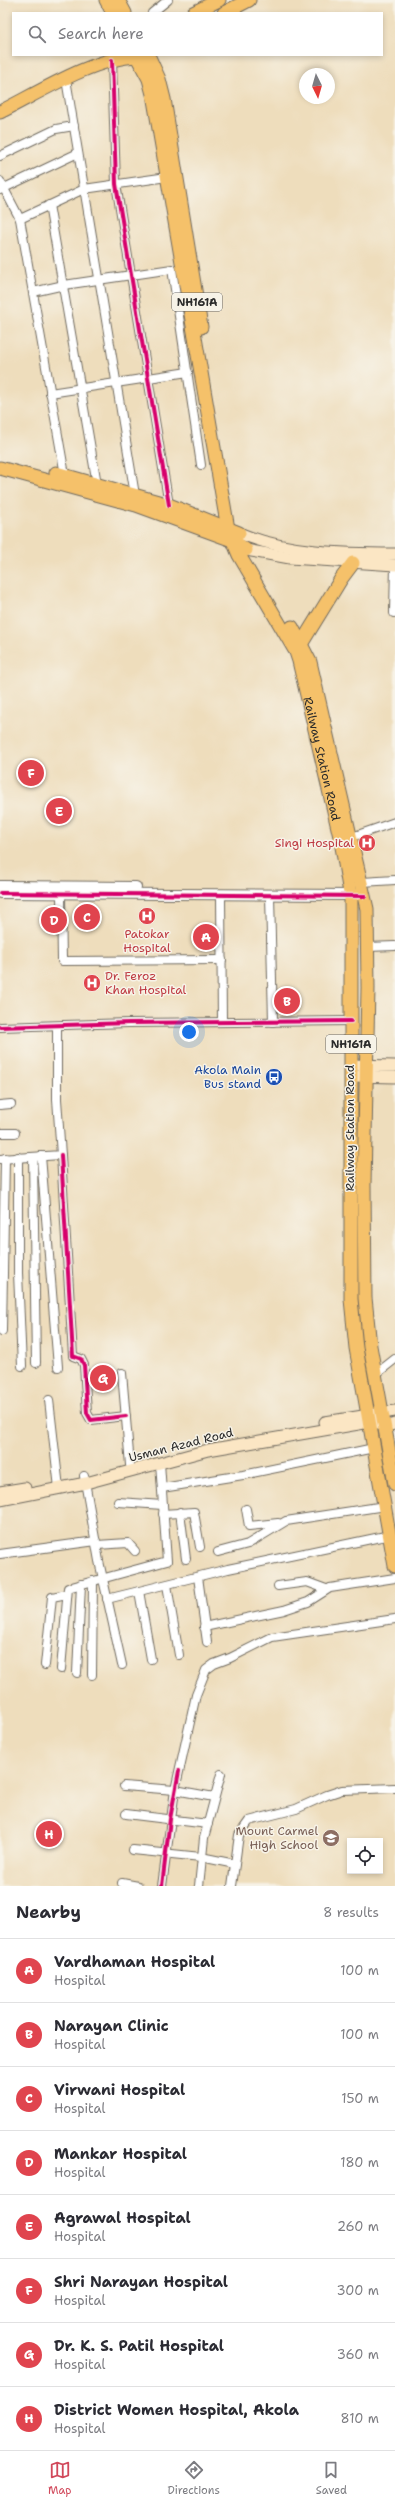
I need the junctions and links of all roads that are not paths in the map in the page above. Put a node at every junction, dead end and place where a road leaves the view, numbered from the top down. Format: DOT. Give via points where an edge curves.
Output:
graph roads {
  1 [pos="106,0"];
  2 [pos="118,0"];
  3 [pos="168,0"];
  4 [pos="219,0"];
  5 [pos="249,0"];
  6 [pos="112,12"];
  7 [pos="124,12"];
  8 [pos="153,12"];
  9 [pos="195,12"];
  10 [pos="226,12"];
  11 [pos="130,56"];
  12 [pos="141,56"];
  13 [pos="142,56"];
  14 [pos="118,57"];
  15 [pos="66,79"];
  16 [pos="0,112"];
  17 [pos="74,126"];
  18 [pos="78,153"];
  19 [pos="0,156"];
  20 [pos="166,177"];
  21 [pos="116,184"];
  22 [pos="1,187"];
  23 [pos="84,189"];
  24 [pos="49,205"];
  25 [pos="20,219"];
  26 [pos="131,275"];
  27 [pos="99,280"];
  28 [pos="64,285"];
  29 [pos="32,292"];
  30 [pos="188,372"];
  31 [pos="147,379"];
  32 [pos="116,384"];
  33 [pos="82,389"];
  34 [pos="50,393"];
  35 [pos="0,459"];
  36 [pos="201,465"];
  37 [pos="0,468"];
  38 [pos="65,475"];
  39 [pos="97,484"];
  40 [pos="135,495"];
  41 [pos="169,505"];
  42 [pos="233,534"];
  43 [pos="246,550"];
  44 [pos="395,554"];
  45 [pos="353,563"];
  46 [pos="395,565"];
  47 [pos="394,613"];
  48 [pos="299,647"];
  49 [pos="395,822"];
  50 [pos="352,837"];
  51 [pos="395,880"];
  52 [pos="0,886"];
  53 [pos="363,888"];
  54 [pos="350,892"];
  55 [pos="0,893"];
  56 [pos="61,894"];
  57 [pos="221,895"];
  58 [pos="270,895"];
  59 [pos="395,946"];
  60 [pos="367,947"];
  61 [pos="222,960"];
  62 [pos="351,1021"];
  63 [pos="222,1022"];
  64 [pos="273,1022"];
  65 [pos="57,1026"];
  66 [pos="0,1027"];
  67 [pos="395,1066"];
  68 [pos="351,1070"];
  69 [pos="366,1070"];
  70 [pos="395,1077"];
  71 [pos="11,1104"];
  72 [pos="0,1105"];
  73 [pos="15,1132"];
  74 [pos="0,1133"];
  75 [pos="61,1155"];
  76 [pos="37,1156"];
  77 [pos="18,1157"];
  78 [pos="3,1158"];
  79 [pos="2,1331"];
  80 [pos="395,1359"];
  81 [pos="36,1363"];
  82 [pos="22,1366"];
  83 [pos="58,1367"];
  84 [pos="122,1373"];
  85 [pos="376,1374"];
  86 [pos="49,1400"];
  87 [pos="126,1416"];
  88 [pos="369,1418"];
  89 [pos="390,1419"];
  90 [pos="374,1448"];
  91 [pos="160,1463"];
  92 [pos="130,1465"];
  93 [pos="85,1480"];
  94 [pos="395,1484"];
  95 [pos="58,1485"];
  96 [pos="162,1488"];
  97 [pos="0,1492"];
  98 [pos="0,1500"];
  99 [pos="118,1502"];
  100 [pos="163,1505"];
  101 [pos="385,1506"];
  102 [pos="246,1508"];
  103 [pos="180,1512"];
  104 [pos="163,1514"];
  105 [pos="281,1522"];
  106 [pos="390,1535"];
  107 [pos="96,1543"];
  108 [pos="200,1547"];
  109 [pos="135,1551"];
  110 [pos="218,1552"];
  111 [pos="0,1554"];
  112 [pos="186,1559"];
  113 [pos="395,1566"];
  114 [pos="198,1577"];
  115 [pos="395,1578"];
  116 [pos="103,1579"];
  117 [pos="93,1581"];
  118 [pos="81,1584"];
  119 [pos="167,1585"];
  120 [pos="278,1586"];
  121 [pos="326,1589"];
  122 [pos="139,1591"];
  123 [pos="67,1594"];
  124 [pos="107,1599"];
  125 [pos="395,1619"];
  126 [pos="204,1627"];
  127 [pos="207,1642"];
  128 [pos="179,1655"];
  129 [pos="151,1659"];
  130 [pos="44,1665"];
  131 [pos="122,1665"];
  132 [pos="61,1669"];
  133 [pos="77,1673"];
  134 [pos="92,1674"];
  135 [pos="221,1774"];
  136 [pos="124,1786"];
  137 [pos="395,1788"];
  138 [pos="175,1790"];
  139 [pos="214,1797"];
  140 [pos="126,1814"];
  141 [pos="170,1819"];
  142 [pos="208,1824"];
  143 [pos="133,1850"];
  144 [pos="167,1855"];
  145 [pos="201,1857"];
  146 [pos="235,1864"];
  147 [pos="122,1883"];
  148 [pos="138,1886"];
  149 [pos="162,1886"];
  150 [pos="199,1886"];
  151 [pos="232,1886"];
  1 -- 6 [label="main road"];
  2 -- 7 [label="main road"];
  3 -- 8 [label="street"];
  4 -- 9 [label="main road"];
  5 -- 10 [label="main road"];
  11 -- 14 [label="main road"];
  12 -- 20 [label="main road, NH161A" via="152,90"];
  13 -- 42 [label="main road, NH161A" via="159,79 164,99 231,505"];
  14 -- 15 [label="main road"];
  14 -- 21 [label="street"];
  15 -- 16 [label="main road"];
  15 -- 17 [label="street"];
  17 -- 18 [label="street"];
  17 -- 19 [label="street" via="56,129"];
  18 -- 22 [label="street"];
  18 -- 23 [label="street"];
  20 -- 21 [label="street"];
  20 -- 42 [label="main road, NH161A"];
  21 -- 23 [label="street"];
  21 -- 26 [label="street"];
  22 -- 25 [label="street"];
  23 -- 24 [label="street"];
  23 -- 27 [label="street"];
  24 -- 25 [label="street"];
  24 -- 28 [label="street"];
  25 -- 29 [label="street"];
  26 -- 27 [label="street"];
  26 -- 30 [label="street" via="170,268 173,270"];
  26 -- 31 [label="street"];
  27 -- 28 [label="street"];
  27 -- 32 [label="street"];
  28 -- 29 [label="street"];
  28 -- 33 [label="street"];
  29 -- 34 [label="street"];
  30 -- 31 [label="street"];
  30 -- 36 [label="street"];
  31 -- 32 [label="street"];
  31 -- 41 [label="street"];
  32 -- 33 [label="street"];
  32 -- 40 [label="street"];
  33 -- 34 [label="street"];
  33 -- 39 [label="street"];
  34 -- 38 [label="street"];
  35 -- 38 [label="main road"];
  37 -- 42 [label="main road"];
  38 -- 39 [label="main road"];
  39 -- 40 [label="main road"];
  40 -- 41 [label="main road"];
  41 -- 42 [label="main road"];
  42 -- 43 [label="main road"];
  42 -- 44 [label="main road" via="293,548"];
  42 -- 48 [label="main road, Railway Station Road / NH161A"];
  43 -- 45 [label="main road" via="273,556"];
  43 -- 48 [label="main road, Railway Station Road / NH161A"];
  45 -- 46 [label="main road"];
  45 -- 48 [label="main road"];
  46 -- 47 [label="street"];
  48 -- 50 [label="main road, Railway Station Road / NH161A" via="310,662"];
  48 -- 54 [label="main road, Railway Station Road / NH161A"];
  49 -- 50 [label="street"];
  50 -- 53 [label="main road, Railway Station Road / NH161A"];
  51 -- 53 [label="street"];
  52 -- 54 [label="street"];
  53 -- 54 [label="street"];
  53 -- 60 [label="main road, Railway Station Road / NH161A"];
  54 -- 58 [label="street"];
  54 -- 62 [label="main road, Railway Station Road / NH161A"];
  55 -- 56 [label="street"];
  56 -- 57 [label="street"];
  56 -- 61 [label="street" via="62,961"];
  57 -- 58 [label="street"];
  57 -- 61 [label="street"];
  58 -- 64 [label="street"];
  59 -- 60 [label="street"];
  60 -- 69 [label="main road, Railway Station Road / NH161A"];
  61 -- 63 [label="street"];
  62 -- 64 [label="street"];
  62 -- 68 [label="main road, Railway Station Road / NH161A"];
  63 -- 64 [label="street"];
  63 -- 65 [label="street"];
  65 -- 66 [label="street"];
  65 -- 75 [label="street" via="57,1099"];
  67 -- 69 [label="main road"];
  68 -- 69 [label="main road"];
  68 -- 88 [label="main road, Railway Station Road / NH161A" via="351,1299 356,1348"];
  69 -- 70 [label="main road"];
  69 -- 85 [label="main road, Railway Station Road / NH161A" via="365,1298"];
  71 -- 72 [label="street"];
  73 -- 74 [label="street"];
  75 -- 76 [label="street"];
  75 -- 87 [label="street" via="73,1356 81,1359 84,1365 87,1413 91,1420"];
  76 -- 77 [label="street"];
  76 -- 81 [label="street"];
  76 -- 83 [label="street"];
  77 -- 78 [label="street"];
  77 -- 82 [label="street" via="18,1273"];
  78 -- 79 [label="street"];
  80 -- 85 [label="street"];
  84 -- 87 [label="street"];
  85 -- 89 [label="main road, Railway Station Road / NH161A"];
  86 -- 95 [label="street"];
  87 -- 92 [label="street"];
  88 -- 89 [label="main road"];
  88 -- 90 [label="main road, Railway Station Road / NH161A"];
  88 -- 91 [label="main road, Usman Azad Road" via="208,1450"];
  88 -- 92 [label="main road, Usman Azad Road" via="205,1444"];
  89 -- 94 [label="main road, Railway Station Road / NH161A"];
  90 -- 96 [label="street" via="243,1475"];
  90 -- 101 [label="main road, Railway Station Road / NH161A"];
  91 -- 93 [label="main road, Usman Azad Road"];
  91 -- 96 [label="street"];
  92 -- 93 [label="main road, Usman Azad Road"];
  93 -- 95 [label="main road, Usman Azad Road"];
  93 -- 107 [label="street"];
  95 -- 97 [label="main road, Usman Azad Road"];
  95 -- 98 [label="main road, Usman Azad Road"];
  96 -- 100 [label="street"];
  99 -- 100 [label="street"];
  100 -- 104 [label="street"];
  101 -- 105 [label="street"];
  101 -- 106 [label="main road, Railway Station Road / NH161A"];
  102 -- 105 [label="street" via="249,1526"];
  103 -- 104 [label="street"];
  103 -- 108 [label="street" via="194,1512"];
  103 -- 112 [label="street"];
  104 -- 116 [label="street" via="167,1562"];
  105 -- 110 [label="street" via="248,1544"];
  106 -- 113 [label="main road, Railway Station Road / NH161A"];
  106 -- 114 [label="street"];
  107 -- 109 [label="street" via="128,1543"];
  107 -- 111 [label="street"];
  107 -- 116 [label="street"];
  114 -- 119 [label="street"];
  114 -- 126 [label="street"];
  115 -- 121 [label="street"];
  116 -- 117 [label="street"];
  116 -- 124 [label="street"];
  117 -- 118 [label="street"];
  117 -- 134 [label="street"];
  118 -- 123 [label="street" via="68,1588"];
  118 -- 133 [label="street"];
  119 -- 122 [label="street"];
  119 -- 128 [label="street"];
  120 -- 121 [label="street" via="304,1582"];
  121 -- 126 [label="street" via="308,1602 284,1610"];
  122 -- 124 [label="street"];
  122 -- 129 [label="street"];
  123 -- 130 [label="street" via="52,1597"];
  123 -- 132 [label="street"];
  124 -- 131 [label="street"];
  125 -- 138 [label="street" via="284,1633 210,1666 196,1695"];
  126 -- 127 [label="street"];
  135 -- 139 [label="street"];
  136 -- 138 [label="street"];
  137 -- 146 [label="street" via="342,1790 296,1809 249,1821 239,1835"];
  138 -- 139 [label="street"];
  138 -- 141 [label="street"];
  139 -- 142 [label="street"];
  140 -- 141 [label="street"];
  141 -- 142 [label="street"];
  141 -- 144 [label="street"];
  142 -- 145 [label="street"];
  143 -- 144 [label="street"];
  144 -- 145 [label="street"];
  144 -- 149 [label="street"];
  145 -- 146 [label="street"];
  145 -- 150 [label="street"];
  146 -- 151 [label="street"];
  147 -- 148 [label="street"];
}
